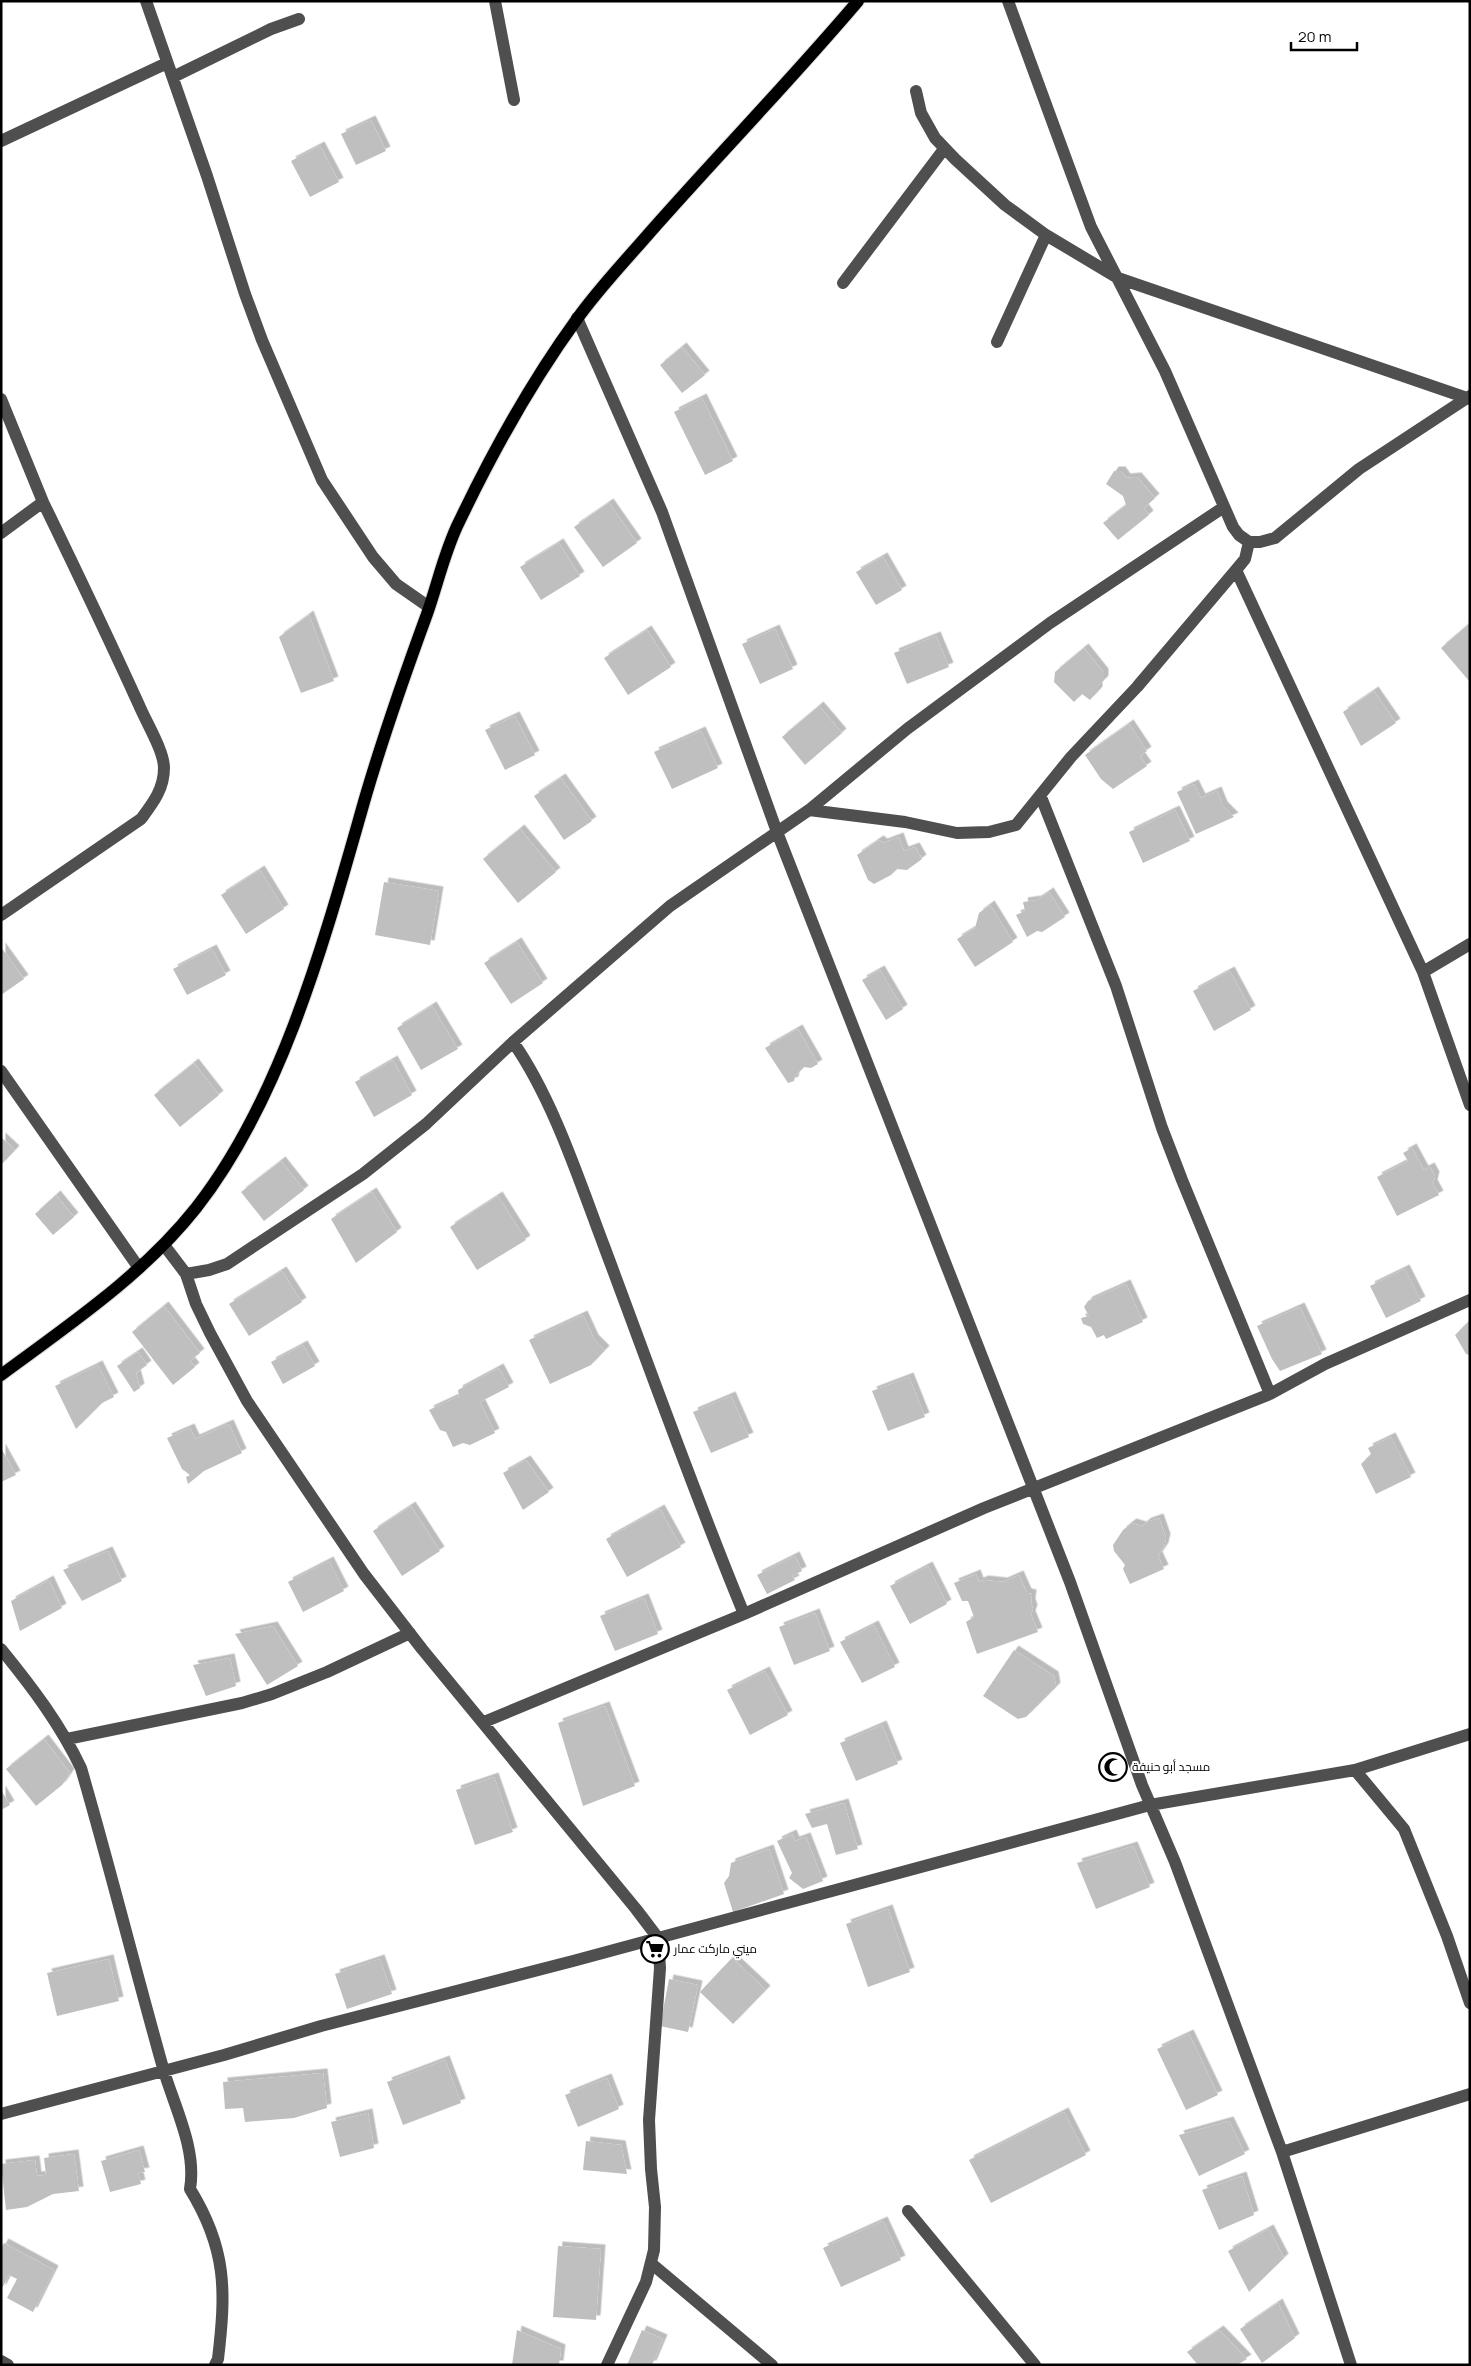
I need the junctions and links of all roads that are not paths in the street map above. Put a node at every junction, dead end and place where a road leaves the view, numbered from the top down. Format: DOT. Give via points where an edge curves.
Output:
graph roads {
  1 [pos="146,1"];
  2 [pos="495,1"];
  3 [pos="858,1"];
  4 [pos="1008,1"];
  5 [pos="299,19"];
  6 [pos="167,63"];
  7 [pos="173,77"];
  8 [pos="916,91"];
  9 [pos="514,100"];
  10 [pos="1,141"];
  11 [pos="944,149"];
  12 [pos="1046,236"];
  13 [pos="1118,278"];
  14 [pos="843,283"];
  15 [pos="578,318"];
  16 [pos="998,342"];
  17 [pos="1469,398"];
  18 [pos="1,399"];
  19 [pos="43,502"];
  20 [pos="1224,508"];
  21 [pos="1,534"];
  22 [pos="1249,542"];
  23 [pos="1236,570"];
  24 [pos="429,607"];
  25 [pos="1041,797"];
  26 [pos="808,810"];
  27 [pos="777,832"];
  28 [pos="1,915"];
  29 [pos="1470,944"];
  30 [pos="1423,972"];
  31 [pos="513,1042"];
  32 [pos="1,1071"];
  33 [pos="1465,1076"];
  34 [pos="1470,1105"];
  35 [pos="164,1245"];
  36 [pos="139,1268"];
  37 [pos="186,1274"];
  38 [pos="1470,1300"];
  39 [pos="1,1375"];
  40 [pos="1270,1394"];
  41 [pos="1033,1488"];
  42 [pos="744,1614"];
  43 [pos="410,1633"];
  44 [pos="1,1649"];
  45 [pos="484,1722"];
  46 [pos="1470,1734"];
  47 [pos="67,1739"];
  48 [pos="1355,1770"];
  49 [pos="1150,1805"];
  50 [pos="658,1938"];
  51 [pos="1470,2003"];
  52 [pos="164,2070"];
  53 [pos="1470,2094"];
  54 [pos="1,2114"];
  55 [pos="1282,2152"];
  56 [pos="908,2211"];
  57 [pos="652,2264"];
  58 [pos="1,2361"];
  59 [pos="8,2365"];
  60 [pos="215,2365"];
  61 [pos="607,2365"];
  62 [pos="772,2365"];
  63 [pos="1035,2365"];
  64 [pos="1351,2365"];
  1 -- 6 [label="street"];
  2 -- 9 [label="street"];
  3 -- 15 [label="main road" via="791,79 704,171"];
  4 -- 13 [label="street" via="1092,227"];
  5 -- 7 [label="street" via="271,29"];
  6 -- 7 [label="street"];
  6 -- 10 [label="street"];
  7 -- 24 [label="street" via="262,340 322,480 373,557 396,584"];
  8 -- 11 [label="street" via="921,113"];
  11 -- 12 [label="street" via="1005,205"];
  11 -- 14 [label="street"];
  12 -- 13 [label="street"];
  12 -- 16 [label="street"];
  13 -- 17 [label="street"];
  13 -- 20 [label="street" via="1165,371"];
  15 -- 24 [label="main road" via="503,438 458,524"];
  15 -- 27 [label="street" via="662,512"];
  17 -- 22 [label="street" via="1359,469 1275,538"];
  18 -- 19 [label="street"];
  19 -- 21 [label="street"];
  19 -- 28 [label="street" via="156,742 164,766 163,783 156,800 141,818"];
  20 -- 22 [label="street" via="1236,531"];
  20 -- 26 [label="street" via="1050,623 899,734"];
  22 -- 23 [label="street" via="1245,559"];
  23 -- 25 [label="street" via="1137,687 1060,771"];
  23 -- 30 [label="street"];
  24 -- 35 [label="main road" via="388,722 322,946 282,1051 228,1164"];
  25 -- 26 [label="street" via="1016,825 989,832 956,833 905,822"];
  25 -- 40 [label="street" via="1116,986 1168,1145"];
  26 -- 27 [label="street"];
  27 -- 31 [label="street" via="670,906"];
  27 -- 41 [label="street"];
  29 -- 30 [label="street"];
  30 -- 33 [label="street"];
  31 -- 37 [label="street" via="426,1124 364,1174 227,1264"];
  31 -- 42 [label="street" via="540,1086 576,1174 639,1337 677,1448"];
  32 -- 36 [label="street"];
  33 -- 34 [label="street"];
  35 -- 36 [label="main road"];
  35 -- 37 [label="street"];
  36 -- 39 [label="main road"];
  37 -- 43 [label="street" via="196,1304 247,1401 364,1574"];
  38 -- 40 [label="street" via="1325,1364"];
  40 -- 41 [label="street"];
  41 -- 42 [label="street"];
  41 -- 49 [label="street"];
  42 -- 45 [label="street"];
  43 -- 45 [label="street"];
  43 -- 47 [label="street" via="272,1694"];
  44 -- 47 [label="street" via="51,1712"];
  45 -- 50 [label="street"];
  46 -- 48 [label="street"];
  47 -- 52 [label="street" via="84,1777"];
  48 -- 49 [label="street"];
  48 -- 51 [label="street" via="1404,1828 1448,1936"];
  49 -- 50 [label="street"];
  49 -- 55 [label="street" via="1175,1862"];
  50 -- 52 [label="street"];
  50 -- 57 [label="street" via="659,1991 649,2120 655,2207"];
  52 -- 54 [label="street"];
  52 -- 60 [label="street" via="193,2171 190,2189 205,2213 222,2266 223,2310"];
  53 -- 55 [label="street"];
  55 -- 64 [label="street"];
  56 -- 63 [label="street"];
  57 -- 61 [label="street"];
  57 -- 62 [label="street"];
  58 -- 59 [label="street"];
}
